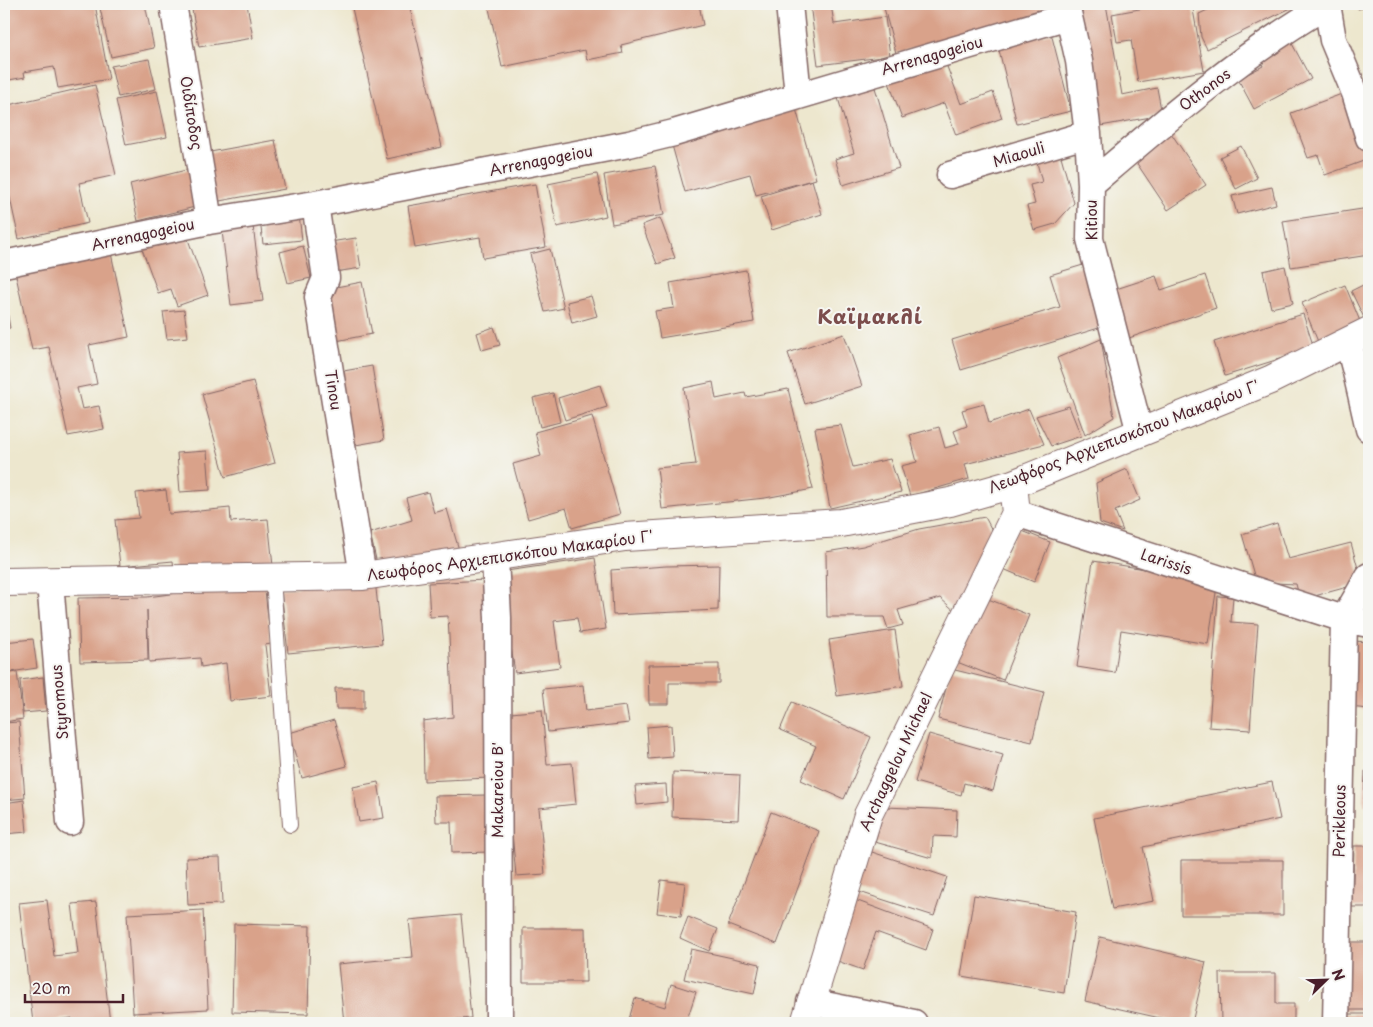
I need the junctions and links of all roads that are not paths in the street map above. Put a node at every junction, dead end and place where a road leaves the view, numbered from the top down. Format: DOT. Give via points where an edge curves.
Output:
graph roads {
  1 [pos="173,4"];
  2 [pos="789,4"];
  3 [pos="1327,4"];
  4 [pos="1067,10"];
  5 [pos="798,95"];
  6 [pos="1088,134"];
  7 [pos="1369,138"];
  8 [pos="950,175"];
  9 [pos="1091,184"];
  10 [pos="315,204"];
  11 [pos="209,221"];
  12 [pos="4,264"];
  13 [pos="1359,336"];
  14 [pos="1369,429"];
  15 [pos="1140,433"];
  16 [pos="1013,484"];
  17 [pos="1016,513"];
  18 [pos="495,558"];
  19 [pos="363,576"];
  20 [pos="1369,576"];
  21 [pos="273,578"];
  22 [pos="4,582"];
  23 [pos="50,582"];
  24 [pos="1344,619"];
  25 [pos="1369,624"];
  26 [pos="70,822"];
  27 [pos="290,825"];
  28 [pos="808,1013"];
  29 [pos="499,1023"];
  30 [pos="914,1023"];
  31 [pos="1336,1023"];
  1 -- 11 [label="street, Οιδίποδος"];
  2 -- 5 [label="street"];
  3 -- 7 [label="street" via="1333,40"];
  3 -- 9 [label="street, Othonos" via="1291,26 1190,100"];
  4 -- 5 [label="street, Arrenagogeiou"];
  4 -- 6 [label="street, Kitiou"];
  5 -- 10 [label="street, Arrenagogeiou" via="630,144"];
  6 -- 8 [label="street, Miaouli"];
  6 -- 9 [label="street, Kitiou"];
  9 -- 15 [label="street, Kitiou" via="1090,239"];
  10 -- 11 [label="street, Arrenagogeiou"];
  10 -- 19 [label="street, Tinou" via="326,278 318,296"];
  11 -- 12 [label="street, Arrenagogeiou"];
  13 -- 14 [label="street" via="1356,372"];
  13 -- 15 [label="street, Λεωφόρος Αρχιεπισκόπου Μακαρίου Γ'" via="1270,380"];
  15 -- 16 [label="street, Λεωφόρος Αρχιεπισκόπου Μακαρίου Γ'"];
  16 -- 17 [label="street"];
  16 -- 18 [label="street, Λεωφόρος Αρχιεπισκόπου Μακαρίου Γ'" via="950,502 841,524 625,537"];
  17 -- 24 [label="street, Larissis"];
  17 -- 28 [label="street, Archaggelou Michael" via="868,815"];
  18 -- 19 [label="street, Λεωφόρος Αρχιεπισκόπου Μακαρίου Γ'"];
  18 -- 29 [label="street, Makareiou B'"];
  19 -- 21 [label="street, Λεωφόρος Αρχιεπισκόπου Μακαρίου Γ'"];
  20 -- 24 [label="street"];
  21 -- 23 [label="street, Λεωφόρος Αρχιεπισκόπου Μακαρίου Γ'"];
  21 -- 27 [label="lane"];
  22 -- 23 [label="street, Λεωφόρος Αρχιεπισκόπου Μακαρίου Γ'"];
  23 -- 26 [label="street, Styromous"];
  24 -- 25 [label="street, Larissis"];
  24 -- 31 [label="street, Perikleous"];
  28 -- 30 [label="street"];
}
